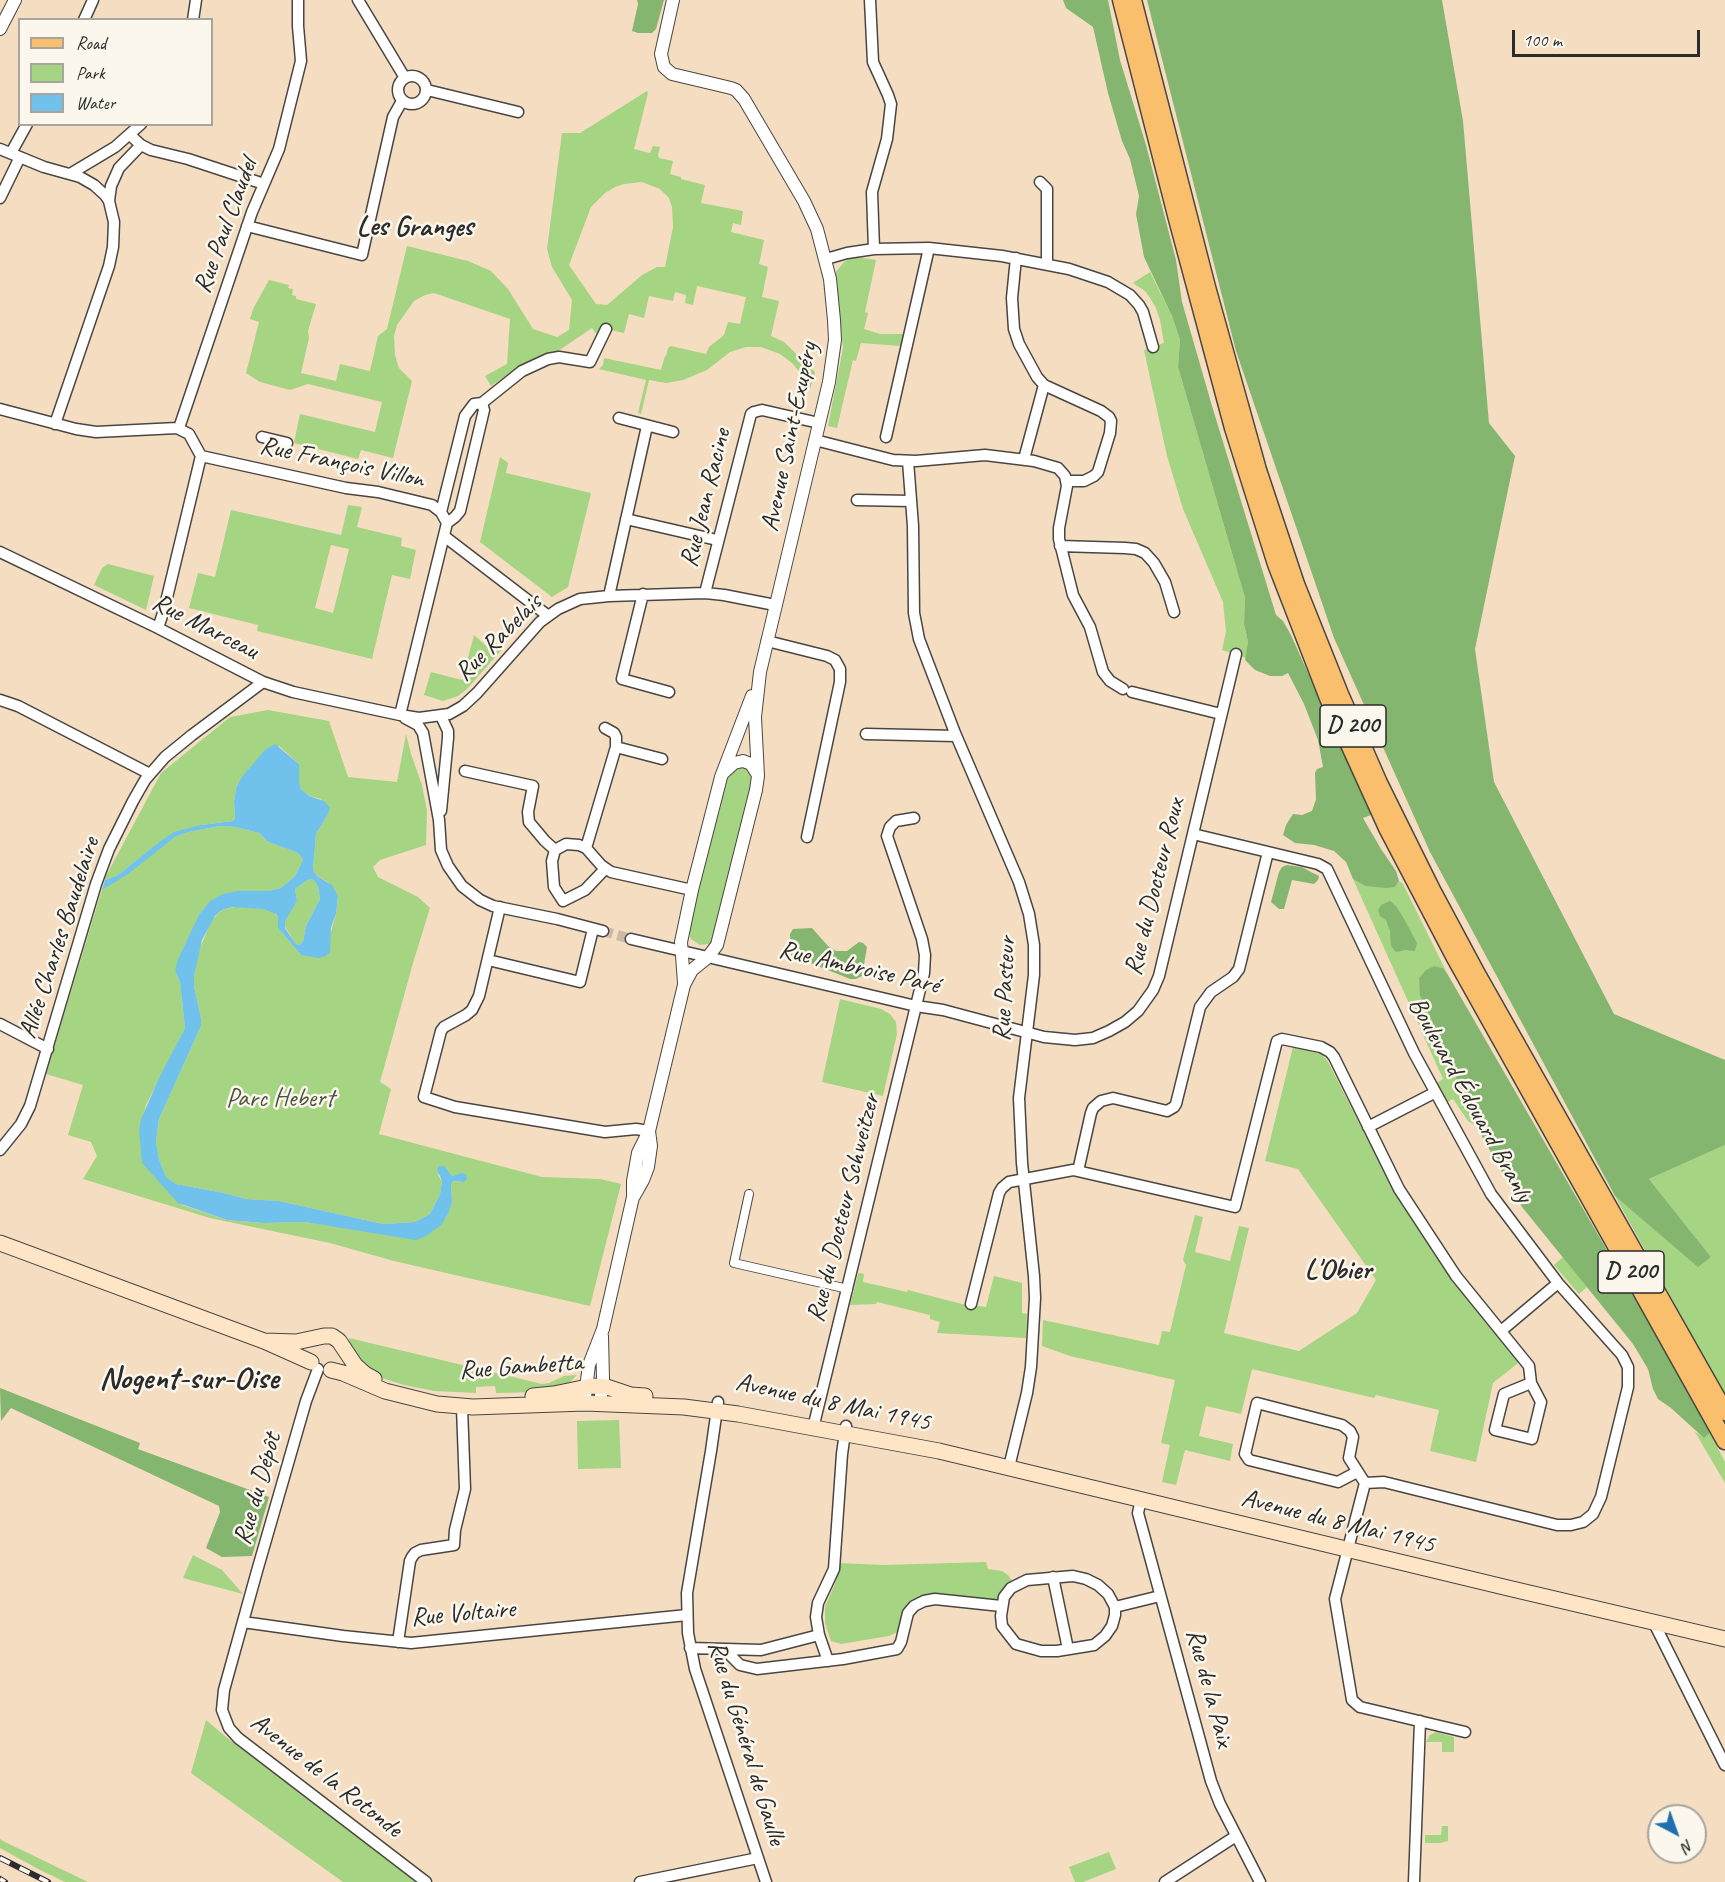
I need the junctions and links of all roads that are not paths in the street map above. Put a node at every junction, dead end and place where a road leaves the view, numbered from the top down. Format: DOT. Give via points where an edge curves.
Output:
graph roads {
  1 [pos="9,0"];
  2 [pos="15,0"];
  3 [pos="93,0"];
  4 [pos="196,0"];
  5 [pos="298,0"];
  6 [pos="358,0"];
  7 [pos="673,0"];
  8 [pos="870,0"];
  9 [pos="1121,0"];
  10 [pos="1133,0"];
  11 [pos="85,18"];
  12 [pos="193,18"];
  13 [pos="0,20"];
  14 [pos="0,29"];
  15 [pos="405,78"];
  16 [pos="426,90"];
  17 [pos="402,101"];
  18 [pos="518,112"];
  19 [pos="26,126"];
  20 [pos="139,126"];
  21 [pos="130,135"];
  22 [pos="141,145"];
  23 [pos="0,149"];
  24 [pos="16,155"];
  25 [pos="70,174"];
  26 [pos="1040,182"];
  27 [pos="264,184"];
  28 [pos="0,198"];
  29 [pos="109,201"];
  30 [pos="247,226"];
  31 [pos="874,249"];
  32 [pos="929,249"];
  33 [pos="1016,258"];
  34 [pos="826,259"];
  35 [pos="1047,264"];
  36 [pos="606,329"];
  37 [pos="1153,347"];
  38 [pos="1044,385"];
  39 [pos="482,403"];
  40 [pos="0,409"];
  41 [pos="619,418"];
  42 [pos="819,423"];
  43 [pos="55,424"];
  44 [pos="647,426"];
  45 [pos="179,428"];
  46 [pos="673,432"];
  47 [pos="262,437"];
  48 [pos="886,437"];
  49 [pos="815,440"];
  50 [pos="286,443"];
  51 [pos="201,456"];
  52 [pos="1024,459"];
  53 [pos="908,461"];
  54 [pos="1067,481"];
  55 [pos="858,500"];
  56 [pos="911,501"];
  57 [pos="441,512"];
  58 [pos="626,519"];
  59 [pos="447,523"];
  60 [pos="444,536"];
  61 [pos="717,540"];
  62 [pos="1060,546"];
  63 [pos="0,552"];
  64 [pos="705,593"];
  65 [pos="643,594"];
  66 [pos="609,596"];
  67 [pos="775,605"];
  68 [pos="1174,612"];
  69 [pos="547,615"];
  70 [pos="158,628"];
  71 [pos="767,641"];
  72 [pos="1236,654"];
  73 [pos="760,672"];
  74 [pos="263,682"];
  75 [pos="669,692"];
  76 [pos="0,700"];
  77 [pos="1221,714"];
  78 [pos="400,715"];
  79 [pos="441,716"];
  80 [pos="605,728"];
  81 [pos="866,734"];
  82 [pos="957,736"];
  83 [pos="616,747"];
  84 [pos="662,759"];
  85 [pos="465,771"];
  86 [pos="150,774"];
  87 [pos="758,776"];
  88 [pos="721,777"];
  89 [pos="914,818"];
  90 [pos="439,820"];
  91 [pos="1193,834"];
  92 [pos="807,837"];
  93 [pos="586,848"];
  94 [pos="555,850"];
  95 [pos="1268,852"];
  96 [pos="605,869"];
  97 [pos="692,890"];
  98 [pos="563,901"];
  99 [pos="500,907"];
  100 [pos="558,919"];
  101 [pos="631,939"];
  102 [pos="682,951"];
  103 [pos="708,957"];
  104 [pos="488,960"];
  105 [pos="684,985"];
  106 [pos="916,1006"];
  107 [pos="0,1024"];
  108 [pos="1027,1032"];
  109 [pos="48,1049"];
  110 [pos="1434,1093"];
  111 [pos="1368,1126"];
  112 [pos="649,1131"];
  113 [pos="0,1150"];
  114 [pos="1078,1171"];
  115 [pos="1023,1179"];
  116 [pos="749,1194"];
  117 [pos="0,1243"];
  118 [pos="1558,1283"];
  119 [pos="848,1289"];
  120 [pos="971,1304"];
  121 [pos="603,1329"];
  122 [pos="1501,1331"];
  123 [pos="317,1338"];
  124 [pos="264,1341"];
  125 [pos="342,1348"];
  126 [pos="320,1367"];
  127 [pos="1531,1383"];
  128 [pos="586,1386"];
  129 [pos="602,1386"];
  130 [pos="592,1403"];
  131 [pos="462,1407"];
  132 [pos="717,1407"];
  133 [pos="1725,1412"];
  134 [pos="815,1420"];
  135 [pos="845,1430"];
  136 [pos="1725,1441"];
  137 [pos="1009,1467"];
  138 [pos="1357,1472"];
  139 [pos="1365,1482"];
  140 [pos="1141,1498"];
  141 [pos="1348,1549"];
  142 [pos="1053,1577"];
  143 [pos="1160,1596"];
  144 [pos="1001,1606"];
  145 [pos="1115,1607"];
  146 [pos="687,1615"];
  147 [pos="243,1622"];
  148 [pos="1654,1623"];
  149 [pos="819,1635"];
  150 [pos="1725,1639"];
  151 [pos="398,1642"];
  152 [pos="690,1648"];
  153 [pos="1068,1649"];
  154 [pos="725,1650"];
  155 [pos="828,1661"];
  156 [pos="1420,1721"];
  157 [pos="1465,1732"];
  158 [pos="1725,1765"];
  159 [pos="1236,1836"];
  160 [pos="758,1858"];
  161 [pos="426,1882"];
  162 [pos="640,1882"];
  163 [pos="766,1882"];
  164 [pos="1165,1882"];
  165 [pos="1260,1882"];
  166 [pos="1414,1882"];
  1 -- 13 [label="street"];
  2 -- 14 [label="street"];
  3 -- 11 [label="street"];
  4 -- 12 [label="street"];
  5 -- 27 [label="street, Rue Paul Claudel" via="301,61 279,148"];
  6 -- 15 [label="street"];
  7 -- 34 [label="street, Avenue Saint-Exupéry" via="661,54 664,67 672,74 740,93 804,201"];
  8 -- 31 [label="street" via="873,62 891,104 887,139 872,192"];
  9 -- 136 [label="main road, D 200" via="1236,439 1279,571 1324,688 1423,899"];
  10 -- 133 [label="main road, D 200" via="1258,471 1335,684 1379,783 1477,974"];
  15 -- 16 [label="street" via="420,78"];
  15 -- 17 [label="street" via="398,91"];
  16 -- 17 [label="street" via="418,104"];
  16 -- 18 [label="street"];
  17 -- 30 [label="street" via="393,117 362,255"];
  19 -- 24 [label="street"];
  20 -- 21 [label="street"];
  21 -- 22 [label="street"];
  21 -- 25 [label="street"];
  22 -- 27 [label="street"];
  22 -- 29 [label="street" via="119,168"];
  23 -- 24 [label="street"];
  24 -- 25 [label="street"];
  24 -- 28 [label="street"];
  25 -- 29 [label="street" via="94,185"];
  26 -- 35 [label="street" via="1047,189"];
  27 -- 30 [label="street, Rue Paul Claudel"];
  29 -- 43 [label="street" via="114,222 111,258"];
  30 -- 45 [label="street, Rue Paul Claudel"];
  31 -- 32 [label="street"];
  31 -- 34 [label="street"];
  32 -- 33 [label="street"];
  32 -- 48 [label="street"];
  33 -- 35 [label="street"];
  33 -- 38 [label="street" via="1012,322 1019,344"];
  34 -- 42 [label="street, Avenue Saint-Exupéry" via="835,340"];
  35 -- 37 [label="street" via="1108,282 1130,294 1143,312"];
  36 -- 39 [label="street" via="590,362 548,359 522,371"];
  38 -- 52 [label="street"];
  38 -- 54 [label="street" via="1101,411 1111,421 1098,472 1084,481"];
  39 -- 57 [label="street" via="474,404 465,416"];
  39 -- 59 [label="street" via="484,410 460,511"];
  40 -- 43 [label="street"];
  41 -- 44 [label="street"];
  42 -- 49 [label="street, Avenue Saint-Exupéry"];
  42 -- 61 [label="street, Rue Jean Racine" via="762,410 751,414"];
  43 -- 45 [label="street" via="96,432"];
  44 -- 46 [label="street"];
  44 -- 58 [label="street"];
  45 -- 51 [label="street" via="189,434"];
  47 -- 50 [label="street"];
  49 -- 53 [label="street"];
  49 -- 67 [label="street, Avenue Saint-Exupéry"];
  51 -- 57 [label="street, Rue François Villon" via="378,492 432,505"];
  51 -- 70 [label="street"];
  52 -- 53 [label="street" via="976,455"];
  52 -- 54 [label="street" via="1058,468"];
  53 -- 56 [label="street, Rue Pasteur"];
  54 -- 62 [label="street"];
  55 -- 56 [label="street"];
  56 -- 82 [label="street, Rue Pasteur" via="917,631"];
  57 -- 59 [label="street, Rue François Villon"];
  58 -- 61 [label="street"];
  58 -- 66 [label="street"];
  59 -- 60 [label="street, Rue François Villon"];
  60 -- 69 [label="street"];
  60 -- 78 [label="street, Rue François Villon"];
  61 -- 64 [label="street, Rue Jean Racine"];
  62 -- 68 [label="street" via="1125,548 1145,553 1166,582"];
  62 -- 77 [label="street" via="1073,595 1110,681 1127,690"];
  63 -- 70 [label="street, Rue Marceau"];
  64 -- 65 [label="street, Rue Rabelais"];
  64 -- 67 [label="street, Rue Rabelais"];
  65 -- 66 [label="street, Rue Rabelais"];
  65 -- 75 [label="street" via="622,679"];
  66 -- 69 [label="street, Rue Rabelais" via="580,599"];
  67 -- 71 [label="street, Avenue Saint-Exupéry"];
  69 -- 79 [label="street, Rue Rabelais" via="469,700"];
  70 -- 74 [label="street, Rue Marceau"];
  71 -- 73 [label="street, Avenue Saint-Exupéry"];
  71 -- 92 [label="street" via="827,656 840,669"];
  72 -- 77 [label="street, Rue du Docteur Roux"];
  73 -- 87 [label="street, Avenue Saint-Exupéry" via="754,725"];
  73 -- 88 [label="street, Avenue Saint-Exupéry"];
  74 -- 78 [label="street, Rue Marceau"];
  74 -- 86 [label="street, Allée Charles Baudelaire" via="178,746"];
  76 -- 86 [label="street"];
  77 -- 91 [label="street, Rue du Docteur Roux"];
  78 -- 79 [label="street, Rue Rabelais"];
  78 -- 90 [label="street" via="418,725 423,733"];
  79 -- 90 [label="street" via="448,738"];
  80 -- 83 [label="street" via="614,733"];
  81 -- 82 [label="street"];
  82 -- 108 [label="street, Rue Pasteur" via="1023,894 1033,936 1034,975"];
  83 -- 84 [label="street"];
  83 -- 93 [label="street"];
  85 -- 94 [label="street" via="533,786 529,822"];
  86 -- 109 [label="street, Allée Charles Baudelaire" via="121,823 96,884"];
  87 -- 88 [label="street" via="751,764 743,761 729,766"];
  87 -- 103 [label="street, Avenue Saint-Exupéry" via="719,939"];
  88 -- 97 [label="street, Avenue Saint-Exupéry"];
  89 -- 106 [label="street, Rue du Docteur Schweitzer" via="896,821 887,836 924,947 924,973"];
  90 -- 99 [label="street" via="441,850 452,873 473,896"];
  91 -- 95 [label="street, Boulevard Édouard Branly"];
  91 -- 108 [label="street, Rue du Docteur Roux" via="1159,976 1138,1011 1118,1027 1085,1039 1068,1041"];
  93 -- 94 [label="street" via="566,844"];
  93 -- 96 [label="street"];
  94 -- 98 [label="street" via="553,880"];
  95 -- 110 [label="street, Boulevard Édouard Branly" via="1318,864 1330,872"];
  95 -- 114 [label="street" via="1239,969 1211,992 1200,1007 1176,1104 1167,1111 1113,1098 1101,1101 1091,1113"];
  96 -- 97 [label="street"];
  96 -- 98 [label="street" via="585,890"];
  97 -- 102 [label="street, Avenue Saint-Exupéry"];
  98 -- 100 [label="street"];
  99 -- 100 [label="street"];
  99 -- 104 [label="street"];
  100 -- 104 [label="street" via="598,930 580,982"];
  101 -- 102 [label="street, Rue Ambroise Paré"];
  102 -- 103 [label="street, Rue Ambroise Paré"];
  102 -- 105 [label="street, Avenue Saint-Exupéry"];
  103 -- 105 [label="street, Avenue Saint-Exupéry" via="692,970"];
  103 -- 106 [label="street, Rue Ambroise Paré"];
  104 -- 112 [label="street" via="472,1010 441,1031 424,1096 455,1107 605,1131"];
  105 -- 112 [label="street, Avenue Saint-Exupéry"];
  106 -- 108 [label="street, Rue Ambroise Paré"];
  106 -- 119 [label="street, Rue du Docteur Schweitzer"];
  107 -- 109 [label="street"];
  108 -- 115 [label="street, Rue Pasteur" via="1020,1089"];
  109 -- 113 [label="street, Allée Charles Baudelaire" via="25,1118"];
  110 -- 111 [label="street"];
  110 -- 118 [label="street, Boulevard Édouard Branly" via="1496,1202"];
  111 -- 114 [label="street" via="1330,1052 1279,1039 1235,1207"];
  111 -- 122 [label="street" via="1422,1224 1456,1276"];
  112 -- 121 [label="street, Avenue Saint-Exupéry" via="638,1153 633,1197"];
  114 -- 115 [label="street"];
  115 -- 120 [label="street" via="1009,1182 999,1193"];
  115 -- 137 [label="street, Rue Pasteur" via="1035,1298 1031,1367"];
  116 -- 119 [label="street" via="734,1263"];
  117 -- 124 [label="main road, Rue Gambetta"];
  118 -- 122 [label="street"];
  118 -- 139 [label="street, Boulevard Édouard Branly" via="1622,1355 1628,1367 1629,1379 1602,1497 1593,1514 1576,1524 1557,1524 1384,1482"];
  119 -- 134 [label="street, Rue du Docteur Schweitzer"];
  121 -- 128 [label="street, Avenue Saint-Exupéry" via="589,1365"];
  121 -- 129 [label="street, Avenue Saint-Exupéry"];
  122 -- 127 [label="street" via="1529,1366"];
  123 -- 124 [label="main road, Rue Gambetta" via="290,1343"];
  123 -- 125 [label="main road" via="332,1336"];
  123 -- 126 [label="main road" via="309,1349 309,1357"];
  124 -- 126 [label="main road, Rue Gambetta"];
  125 -- 126 [label="main road" via="336,1367"];
  125 -- 128 [label="main road, Rue Gambetta" via="369,1377 430,1395 527,1396"];
  126 -- 131 [label="main road, Rue Gambetta" via="343,1372 398,1395"];
  126 -- 147 [label="street, Rue du Dépôt" via="306,1401"];
  127 -- 127 [label="street" via="1504,1394 1495,1430 1532,1439 1541,1402"];
  128 -- 129 [label="main road, Rue Gambetta"];
  128 -- 130 [label="street, Avenue Saint-Exupéry"];
  129 -- 130 [label="street, Avenue Saint-Exupéry"];
  129 -- 132 [label="main road, Rue Gambetta" via="631,1395"];
  130 -- 131 [label="main road, Rue Gambetta"];
  130 -- 132 [label="main road, Rue Gambetta"];
  131 -- 151 [label="street" via="465,1489 454,1545 421,1550 412,1557"];
  132 -- 134 [label="main road, Avenue du 8 Mai 1945"];
  132 -- 135 [label="main road, Avenue du 8 Mai 1945"];
  132 -- 146 [label="street, Rue du Général de Gaulle" via="691,1562"];
  134 -- 135 [label="main road, Avenue du 8 Mai 1945"];
  135 -- 137 [label="main road, Avenue du 8 Mai 1945"];
  135 -- 149 [label="street" via="835,1563 818,1603"];
  137 -- 140 [label="main road, Avenue du 8 Mai 1945"];
  138 -- 138 [label="street" via="1349,1458 1353,1437 1342,1425 1257,1403 1245,1454 1249,1460 1338,1482"];
  138 -- 139 [label="street"];
  139 -- 141 [label="street"];
  140 -- 141 [label="main road, Avenue du 8 Mai 1945"];
  140 -- 143 [label="street, Rue de la Paix" via="1137,1513"];
  141 -- 148 [label="main road, Avenue du 8 Mai 1945"];
  141 -- 156 [label="street" via="1335,1599 1352,1700 1360,1707"];
  142 -- 144 [label="street" via="1019,1583 1011,1588"];
  142 -- 145 [label="street" via="1073,1576 1098,1584"];
  142 -- 153 [label="street"];
  143 -- 145 [label="street"];
  143 -- 159 [label="street, Rue de la Paix" via="1211,1781"];
  144 -- 153 [label="street" via="1002,1626 1016,1644 1041,1651"];
  144 -- 155 [label="street" via="924,1601 908,1613 897,1649"];
  145 -- 153 [label="street" via="1112,1626 1105,1636 1094,1645"];
  146 -- 151 [label="street, Rue Voltaire"];
  146 -- 152 [label="street, Rue du Général de Gaulle"];
  147 -- 151 [label="street, Rue Voltaire"];
  147 -- 161 [label="street, Avenue de la Rotonde" via="222,1697 229,1728"];
  148 -- 150 [label="main road, Avenue du 8 Mai 1945"];
  148 -- 158 [label="street"];
  149 -- 154 [label="street" via="769,1648"];
  149 -- 155 [label="street"];
  152 -- 154 [label="street"];
  152 -- 160 [label="street, Rue du Général de Gaulle"];
  154 -- 155 [label="street" via="740,1665 757,1669"];
  156 -- 157 [label="street"];
  156 -- 166 [label="street"];
  159 -- 164 [label="street"];
  159 -- 165 [label="street, Rue de la Paix"];
  160 -- 162 [label="street"];
  160 -- 163 [label="street, Rue du Général de Gaulle"];
}
